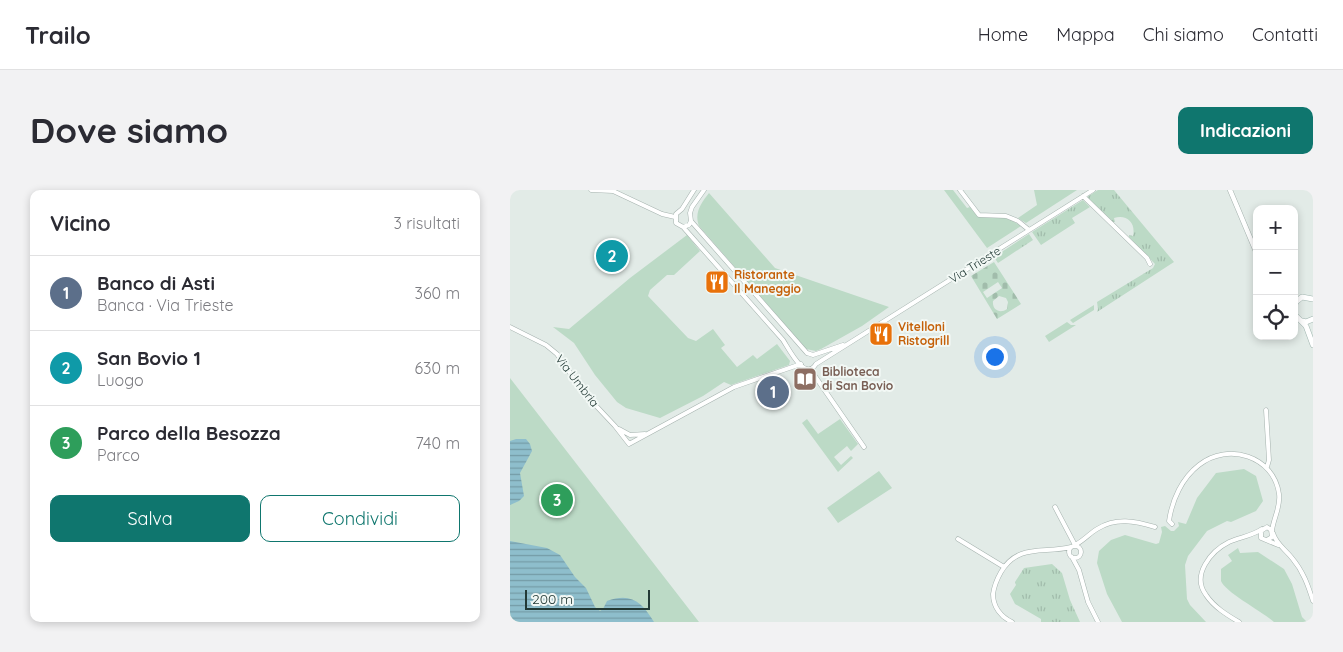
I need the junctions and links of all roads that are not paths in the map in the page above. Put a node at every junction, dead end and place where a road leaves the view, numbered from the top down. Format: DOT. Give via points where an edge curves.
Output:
graph roads {
  1 [pos="591,190"];
  2 [pos="620,190"];
  3 [pos="694,190"];
  4 [pos="704,190"];
  5 [pos="960,190"];
  6 [pos="1093,190"];
  7 [pos="1230,190"];
  8 [pos="625,196"];
  9 [pos="1083,196"];
  10 [pos="682,210"];
  11 [pos="690,213"];
  12 [pos="675,217"];
  13 [pos="691,221"];
  14 [pos="684,227"];
  15 [pos="1029,230"];
  16 [pos="1255,250"];
  17 [pos="1150,264"];
  18 [pos="1298,298"];
  19 [pos="1301,298"];
  20 [pos="1313,299"];
  21 [pos="1298,301"];
  22 [pos="1298,318"];
  23 [pos="1313,320"];
  24 [pos="1301,321"];
  25 [pos="510,327"];
  26 [pos="857,340"];
  27 [pos="1313,345"];
  28 [pos="813,355"];
  29 [pos="804,356"];
  30 [pos="801,364"];
  31 [pos="816,364"];
  32 [pos="810,369"];
  33 [pos="1266,410"];
  34 [pos="615,426"];
  35 [pos="648,434"];
  36 [pos="864,447"];
  37 [pos="1267,468"];
  38 [pos="1055,508"];
  39 [pos="1275,516"];
  40 [pos="1172,524"];
  41 [pos="1155,527"];
  42 [pos="1263,528"];
  43 [pos="1273,532"];
  44 [pos="1088,536"];
  45 [pos="1246,536"];
  46 [pos="1261,538"];
  47 [pos="958,539"];
  48 [pos="1267,540"];
  49 [pos="1073,546"];
  50 [pos="1280,547"];
  51 [pos="1053,550"];
  52 [pos="1081,553"];
  53 [pos="1071,556"];
  54 [pos="1004,567"];
  55 [pos="1079,570"];
  56 [pos="1313,601"];
  57 [pos="1012,622"];
  58 [pos="1098,622"];
  59 [pos="1239,622"];
  1 -- 8 [label="street" via="613,191"];
  2 -- 8 [label="street"];
  3 -- 10 [label="street"];
  4 -- 11 [label="street"];
  5 -- 15 [label="street" via="979,214 1010,217"];
  6 -- 9 [label="street, Via Trieste"];
  7 -- 16 [label="street"];
  8 -- 12 [label="street"];
  9 -- 15 [label="street, Via Trieste"];
  9 -- 17 [label="street"];
  10 -- 11 [label="street"];
  10 -- 12 [label="street"];
  11 -- 13 [label="street"];
  12 -- 14 [label="street" via="676,223"];
  13 -- 14 [label="street"];
  13 -- 29 [label="street"];
  14 -- 30 [label="street" via="784,340 793,358"];
  15 -- 26 [label="street, Via Trieste"];
  18 -- 19 [label="street"];
  19 -- 20 [label="main road"];
  19 -- 21 [label="main road"];
  22 -- 24 [label="main road"];
  23 -- 24 [label="main road"];
  24 -- 27 [label="main road"];
  25 -- 34 [label="street, Via Umbria" via="557,354 584,393"];
  26 -- 28 [label="street"];
  26 -- 31 [label="street"];
  28 -- 29 [label="street"];
  28 -- 31 [label="street"];
  29 -- 30 [label="street"];
  30 -- 32 [label="street"];
  30 -- 35 [label="street" via="734,387"];
  31 -- 32 [label="street"];
  32 -- 36 [label="street"];
  33 -- 37 [label="street"];
  34 -- 35 [label="street, Via Umbria" via="630,435"];
  34 -- 35 [label="street, Via Umbria" via="629,444"];
  37 -- 39 [label="street" via="1279,494"];
  37 -- 40 [label="street" via="1242,454 1220,456 1200,464 1186,479 1174,500 1169,521"];
  38 -- 49 [label="street"];
  39 -- 42 [label="street"];
  39 -- 43 [label="street"];
  41 -- 44 [label="street" via="1129,520 1117,521"];
  42 -- 43 [label="street"];
  42 -- 45 [label="street"];
  42 -- 46 [label="street"];
  43 -- 48 [label="street"];
  43 -- 50 [label="street"];
  44 -- 49 [label="street"];
  44 -- 52 [label="street"];
  45 -- 46 [label="street"];
  45 -- 59 [label="street" via="1214,552 1202,575 1206,596"];
  46 -- 48 [label="street"];
  47 -- 54 [label="street"];
  48 -- 50 [label="street"];
  49 -- 51 [label="street"];
  49 -- 52 [label="street" via="1079,547"];
  49 -- 53 [label="street" via="1069,552"];
  50 -- 56 [label="street" via="1299,567"];
  51 -- 53 [label="street"];
  51 -- 54 [label="street" via="1028,551"];
  52 -- 53 [label="street" via="1077,558"];
  52 -- 55 [label="street"];
  53 -- 55 [label="street"];
  54 -- 57 [label="street" via="995,586 994,602 1001,615"];
  55 -- 58 [label="street" via="1088,602"];
}
